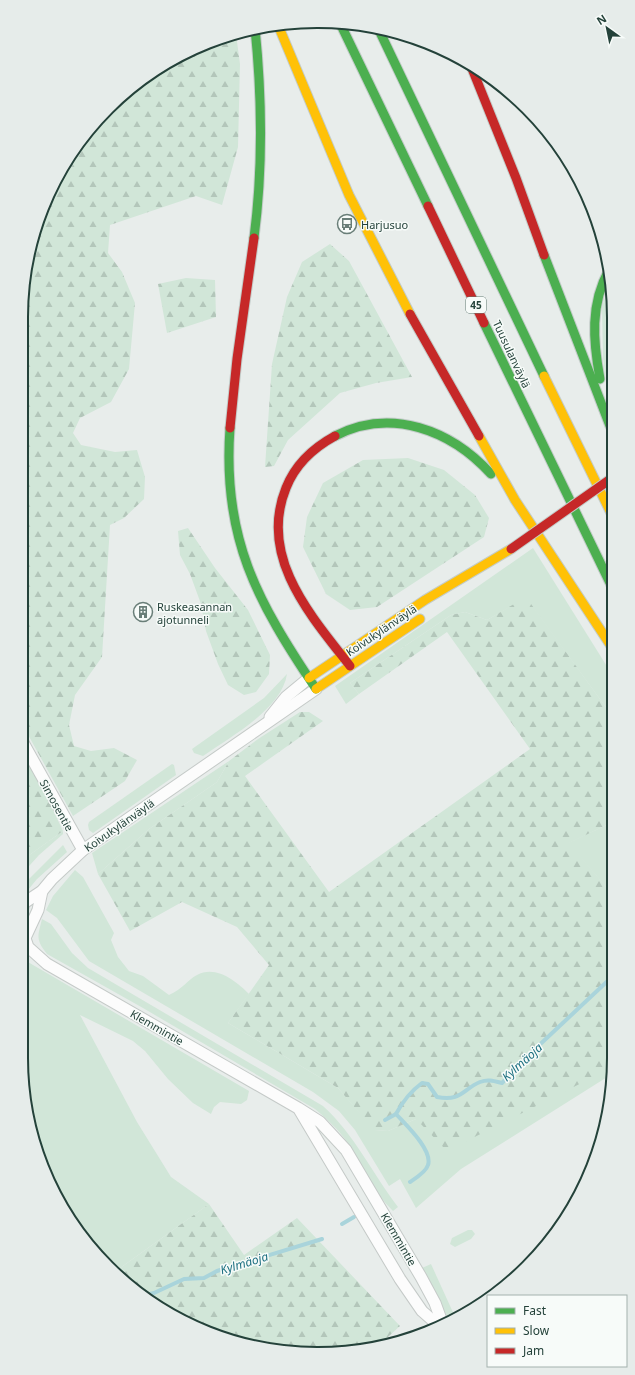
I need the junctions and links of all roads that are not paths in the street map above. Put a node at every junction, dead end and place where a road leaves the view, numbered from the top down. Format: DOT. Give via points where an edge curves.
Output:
graph roads {
  1 [pos="343,29"];
  2 [pos="280,30"];
  3 [pos="255,35"];
  4 [pos="382,36"];
  5 [pos="475,75"];
  6 [pos="604,277"];
  7 [pos="607,410"];
  8 [pos="607,418"];
  9 [pos="607,482"];
  10 [pos="515,500"];
  11 [pos="607,506"];
  12 [pos="511,549"];
  13 [pos="607,576"];
  14 [pos="450,597"];
  15 [pos="425,615"];
  16 [pos="607,640"];
  17 [pos="342,656"];
  18 [pos="350,666"];
  19 [pos="309,678"];
  20 [pos="316,689"];
  21 [pos="262,726"];
  22 [pos="28,752"];
  23 [pos="83,850"];
  24 [pos="42,891"];
  25 [pos="28,901"];
  26 [pos="28,929"];
  27 [pos="28,947"];
  28 [pos="298,1108"];
  29 [pos="441,1319"];
  30 [pos="435,1322"];
  1 -- 13 [label="main road, Tuusulanväylä / 45"];
  2 -- 10 [label="main road" via="349,195 421,334"];
  3 -- 19 [label="main road" via="260,114 260,177 255,240 230,415 230,485 235,524 252,583"];
  4 -- 11 [label="main road, Tuusulanväylä"];
  5 -- 8 [label="main road"];
  6 -- 7 [label="main road" via="596,302 594,332 596,361"];
  9 -- 12 [label="main road, Koivukylänväylä, bridge"];
  10 -- 16 [label="main road"];
  10 -- 17 [label="main road" via="475,455 431,430 382,423 356,427 334,436 313,449 298,466 284,489 279,513 279,544 287,573 306,606"];
  12 -- 14 [label="main road, Koivukylänväylä"];
  12 -- 17 [label="main road, Koivukylänväylä" via="425,600"];
  15 -- 18 [label="main road, Koivukylänväylä"];
  17 -- 18 [label="main road"];
  17 -- 19 [label="main road, Koivukylänväylä"];
  18 -- 20 [label="main road, Koivukylänväylä"];
  19 -- 20 [label="main road"];
  19 -- 21 [label="street, Koivukylänväylä" via="286,697"];
  20 -- 21 [label="street, Koivukylänväylä"];
  21 -- 23 [label="street, Koivukylänväylä"];
  22 -- 23 [label="street, Simosentie"];
  23 -- 24 [label="street, Koivukylänväylä" via="52,878"];
  24 -- 25 [label="street, Koivukylänväylä"];
  24 -- 26 [label="street, Koivukylänväylä" via="38,910"];
  27 -- 28 [label="street, Klemmintie" via="48,964"];
  28 -- 29 [label="street, Klemmintie" via="320,1122 346,1150 421,1277"];
  28 -- 30 [label="street, Klemmintie" via="400,1279 422,1311"];
}
